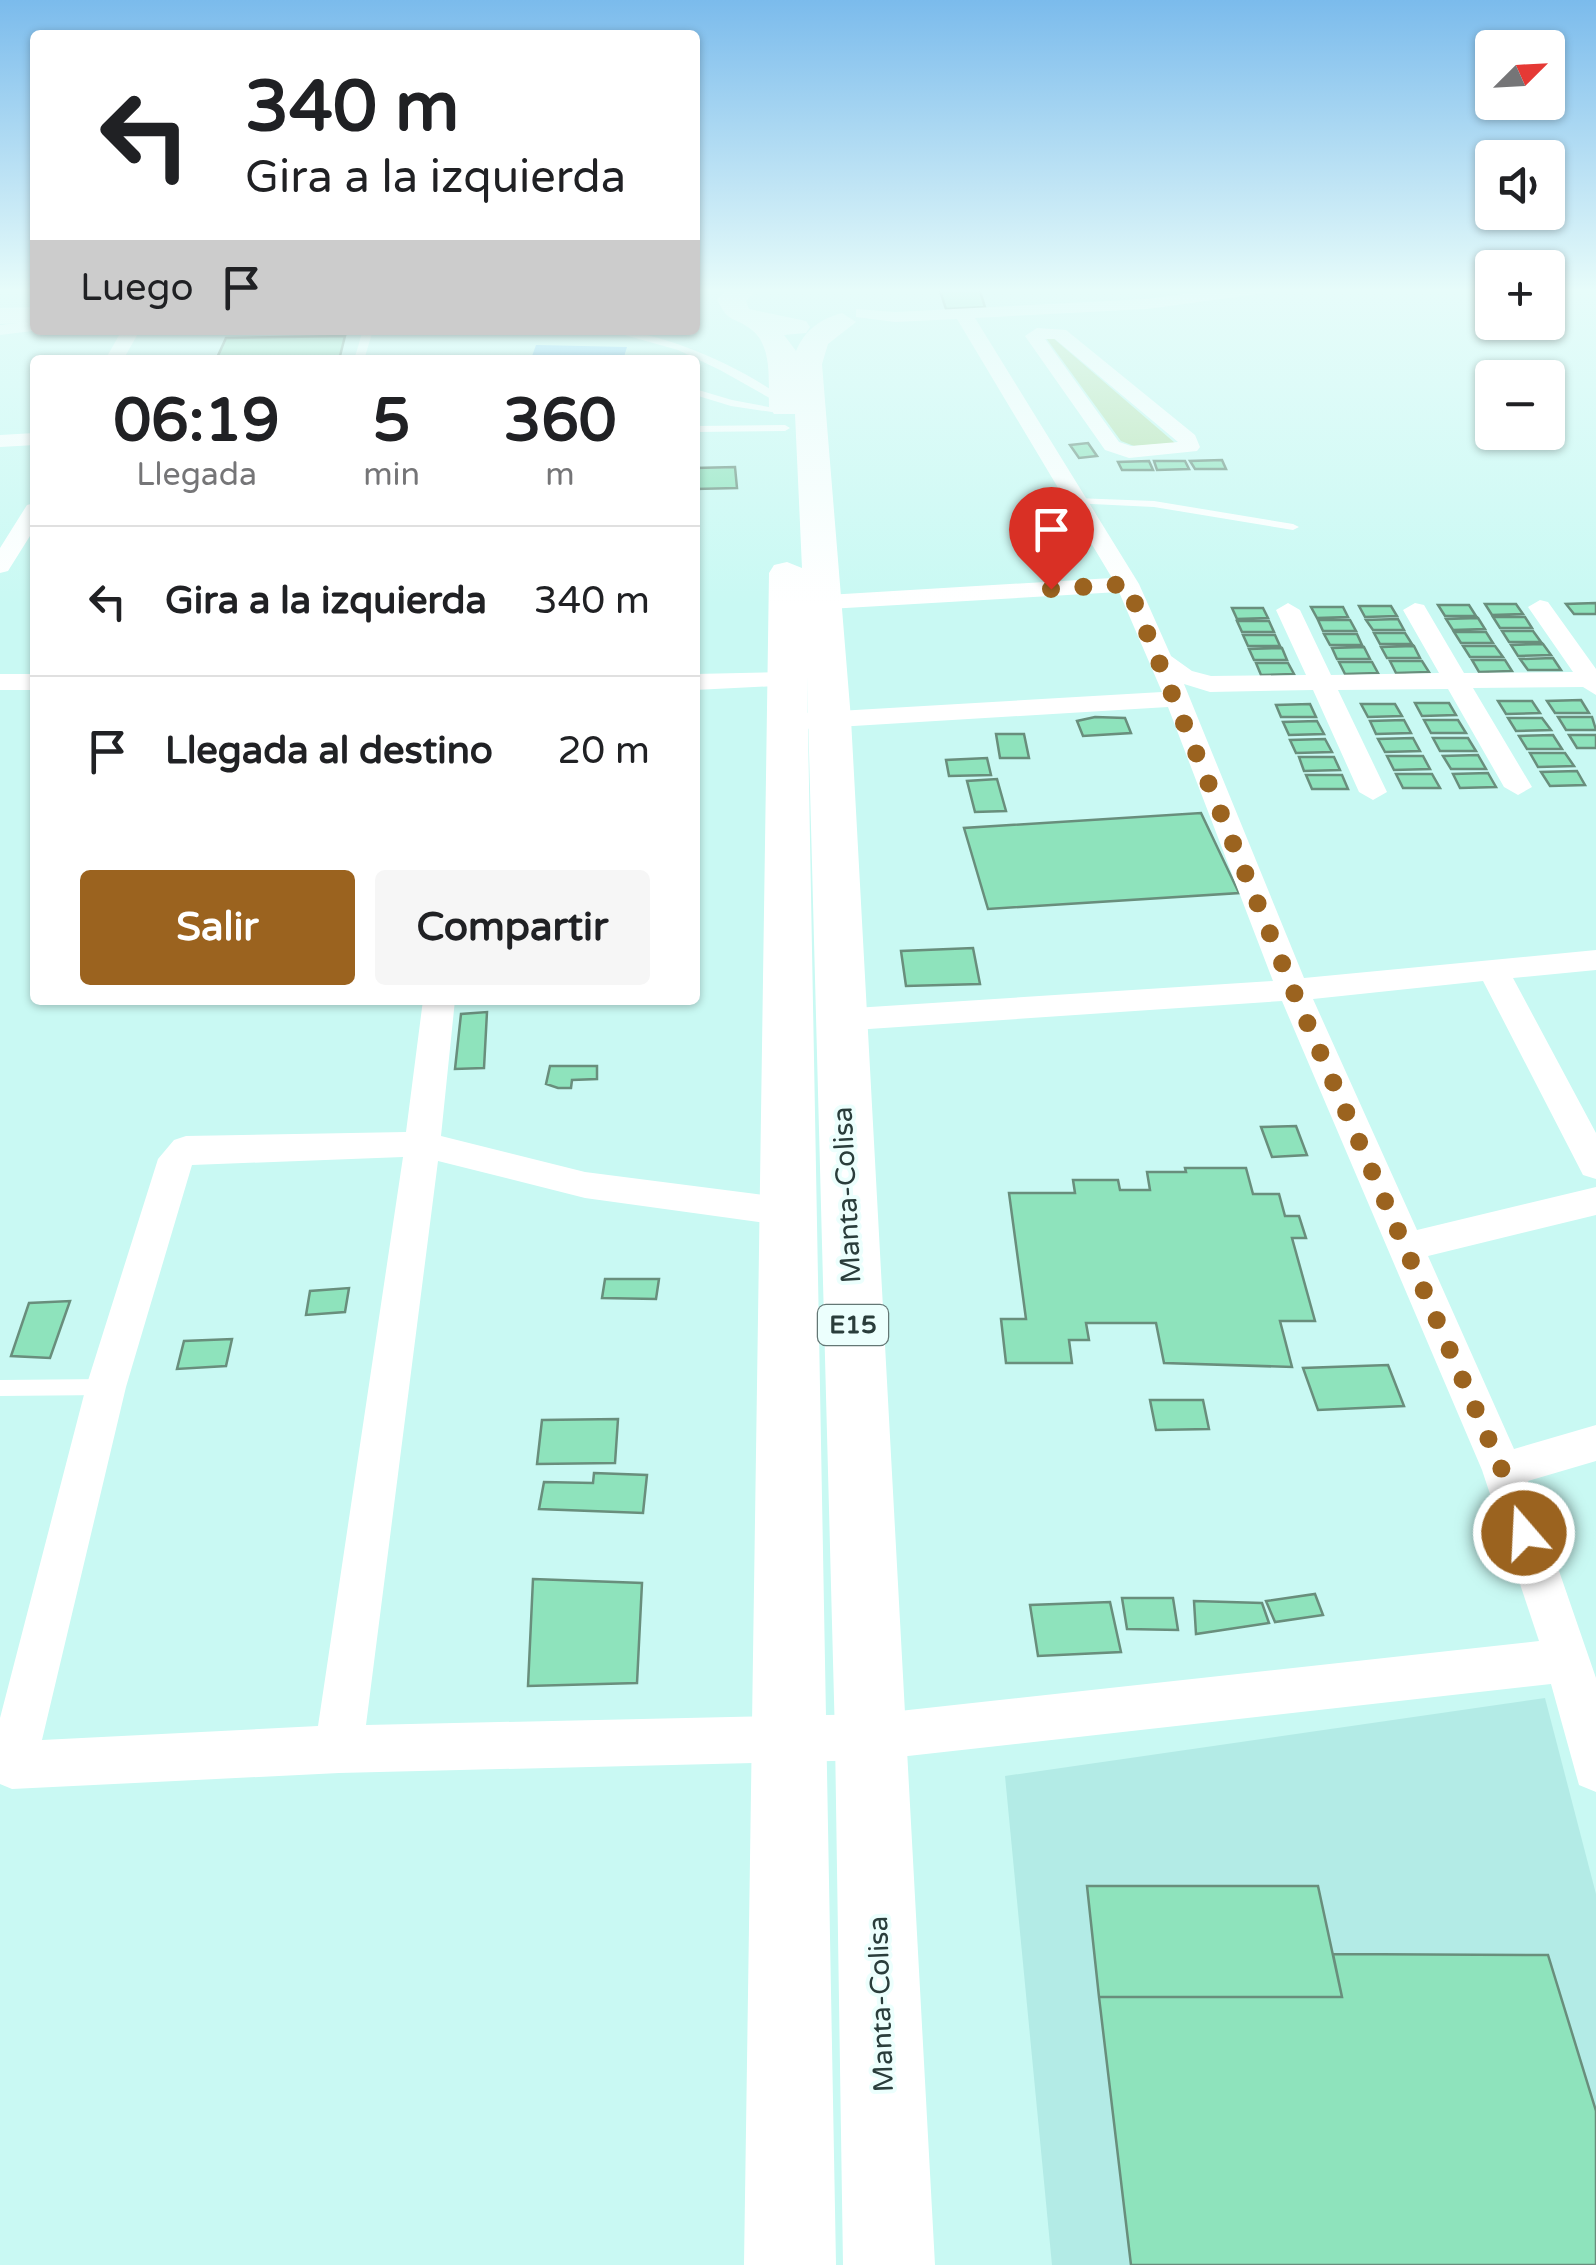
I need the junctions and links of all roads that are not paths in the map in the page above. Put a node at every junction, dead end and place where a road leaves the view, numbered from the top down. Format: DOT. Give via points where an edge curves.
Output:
graph roads {
  1 [pos="700,394"];
  2 [pos="770,394"];
  3 [pos="780,394"];
  4 [pos="783,394"];
  5 [pos="808,394"];
  6 [pos="1012,394"];
  7 [pos="1075,394"];
  8 [pos="1133,394"];
  9 [pos="784,402"];
  10 [pos="700,427"];
  11 [pos="30,440"];
  12 [pos="0,441"];
  13 [pos="1075,500"];
  14 [pos="30,518"];
  15 [pos="1293,528"];
  16 [pos="0,566"];
  17 [pos="1127,584"];
  18 [pos="806,604"];
  19 [pos="1540,607"];
  20 [pos="1288,610"];
  21 [pos="1415,610"];
  22 [pos="1160,660"];
  23 [pos="0,682"];
  24 [pos="30,682"];
  25 [pos="700,683"];
  26 [pos="1594,684"];
  27 [pos="1459,688"];
  28 [pos="1325,689"];
  29 [pos="1238,690"];
  30 [pos="802,707"];
  31 [pos="1183,712"];
  32 [pos="1518,787"];
  33 [pos="1372,792"];
  34 [pos="1596,960"];
  35 [pos="1494,972"];
  36 [pos="1293,990"];
  37 [pos="438,1005"];
  38 [pos="839,1020"];
  39 [pos="423,1144"];
  40 [pos="1596,1166"];
  41 [pos="1596,1201"];
  42 [pos="787,1212"];
  43 [pos="1404,1247"];
  44 [pos="788,1327"];
  45 [pos="853,1327"];
  46 [pos="106,1387"];
  47 [pos="0,1388"];
  48 [pos="1596,1443"];
  49 [pos="1502,1470"];
  50 [pos="1568,1660"];
  51 [pos="872,1737"];
  52 [pos="790,1738"];
  53 [pos="339,1749"];
  54 [pos="1594,1754"];
  55 [pos="6,1766"];
  56 [pos="790,2265"];
  57 [pos="889,2265"];
  1 -- 9 [label="lane" via="731,404"];
  2 -- 9 [label="lane"];
  3 -- 9 [label="highway"];
  4 -- 9 [label="highway, Manta-Colisa / E15"];
  5 -- 18 [label="highway, Manta-Colisa / E15"];
  6 -- 13 [label="street"];
  7 -- 8 [label="street" via="1112,446 1129,452 1190,446"];
  9 -- 10 [label="lane"];
  9 -- 18 [label="highway, Manta-Colisa / E15"];
  11 -- 12 [label="street"];
  13 -- 15 [label="lane" via="1154,504"];
  13 -- 17 [label="street"];
  14 -- 16 [label="street"];
  17 -- 18 [label="street"];
  17 -- 22 [label="street"];
  18 -- 30 [label="highway, Manta-Colisa / E15"];
  19 -- 26 [label="street"];
  20 -- 28 [label="street"];
  21 -- 27 [label="street"];
  22 -- 29 [label="street" via="1200,682"];
  22 -- 31 [label="street"];
  23 -- 24 [label="street"];
  25 -- 30 [label="street"];
  26 -- 27 [label="street"];
  27 -- 28 [label="street"];
  27 -- 32 [label="street"];
  28 -- 29 [label="street"];
  28 -- 33 [label="street"];
  29 -- 31 [label="street"];
  30 -- 31 [label="street"];
  30 -- 38 [label="highway, Manta-Colisa / E15"];
  30 -- 42 [label="highway, Manta-Colisa / E15"];
  31 -- 36 [label="street"];
  34 -- 35 [label="street"];
  35 -- 36 [label="street"];
  35 -- 40 [label="street"];
  36 -- 38 [label="street"];
  36 -- 43 [label="street"];
  37 -- 39 [label="street"];
  38 -- 45 [label="highway, Manta-Colisa / E15"];
  39 -- 42 [label="street" via="585,1185"];
  39 -- 46 [label="street" via="186,1150 176,1158"];
  39 -- 53 [label="street"];
  41 -- 43 [label="street"];
  42 -- 44 [label="highway, Manta-Colisa / E15"];
  43 -- 49 [label="street"];
  44 -- 45 [label="highway"];
  44 -- 52 [label="highway, Manta-Colisa / E15"];
  45 -- 51 [label="highway, Manta-Colisa / E15"];
  46 -- 47 [label="lane"];
  46 -- 55 [label="street"];
  48 -- 49 [label="street"];
  49 -- 50 [label="street"];
  50 -- 51 [label="street"];
  50 -- 54 [label="street"];
  51 -- 52 [label="street"];
  51 -- 57 [label="highway, Manta-Colisa / E15"];
  52 -- 53 [label="street"];
  52 -- 56 [label="highway, Manta-Colisa / E15"];
  53 -- 55 [label="street"];
}
